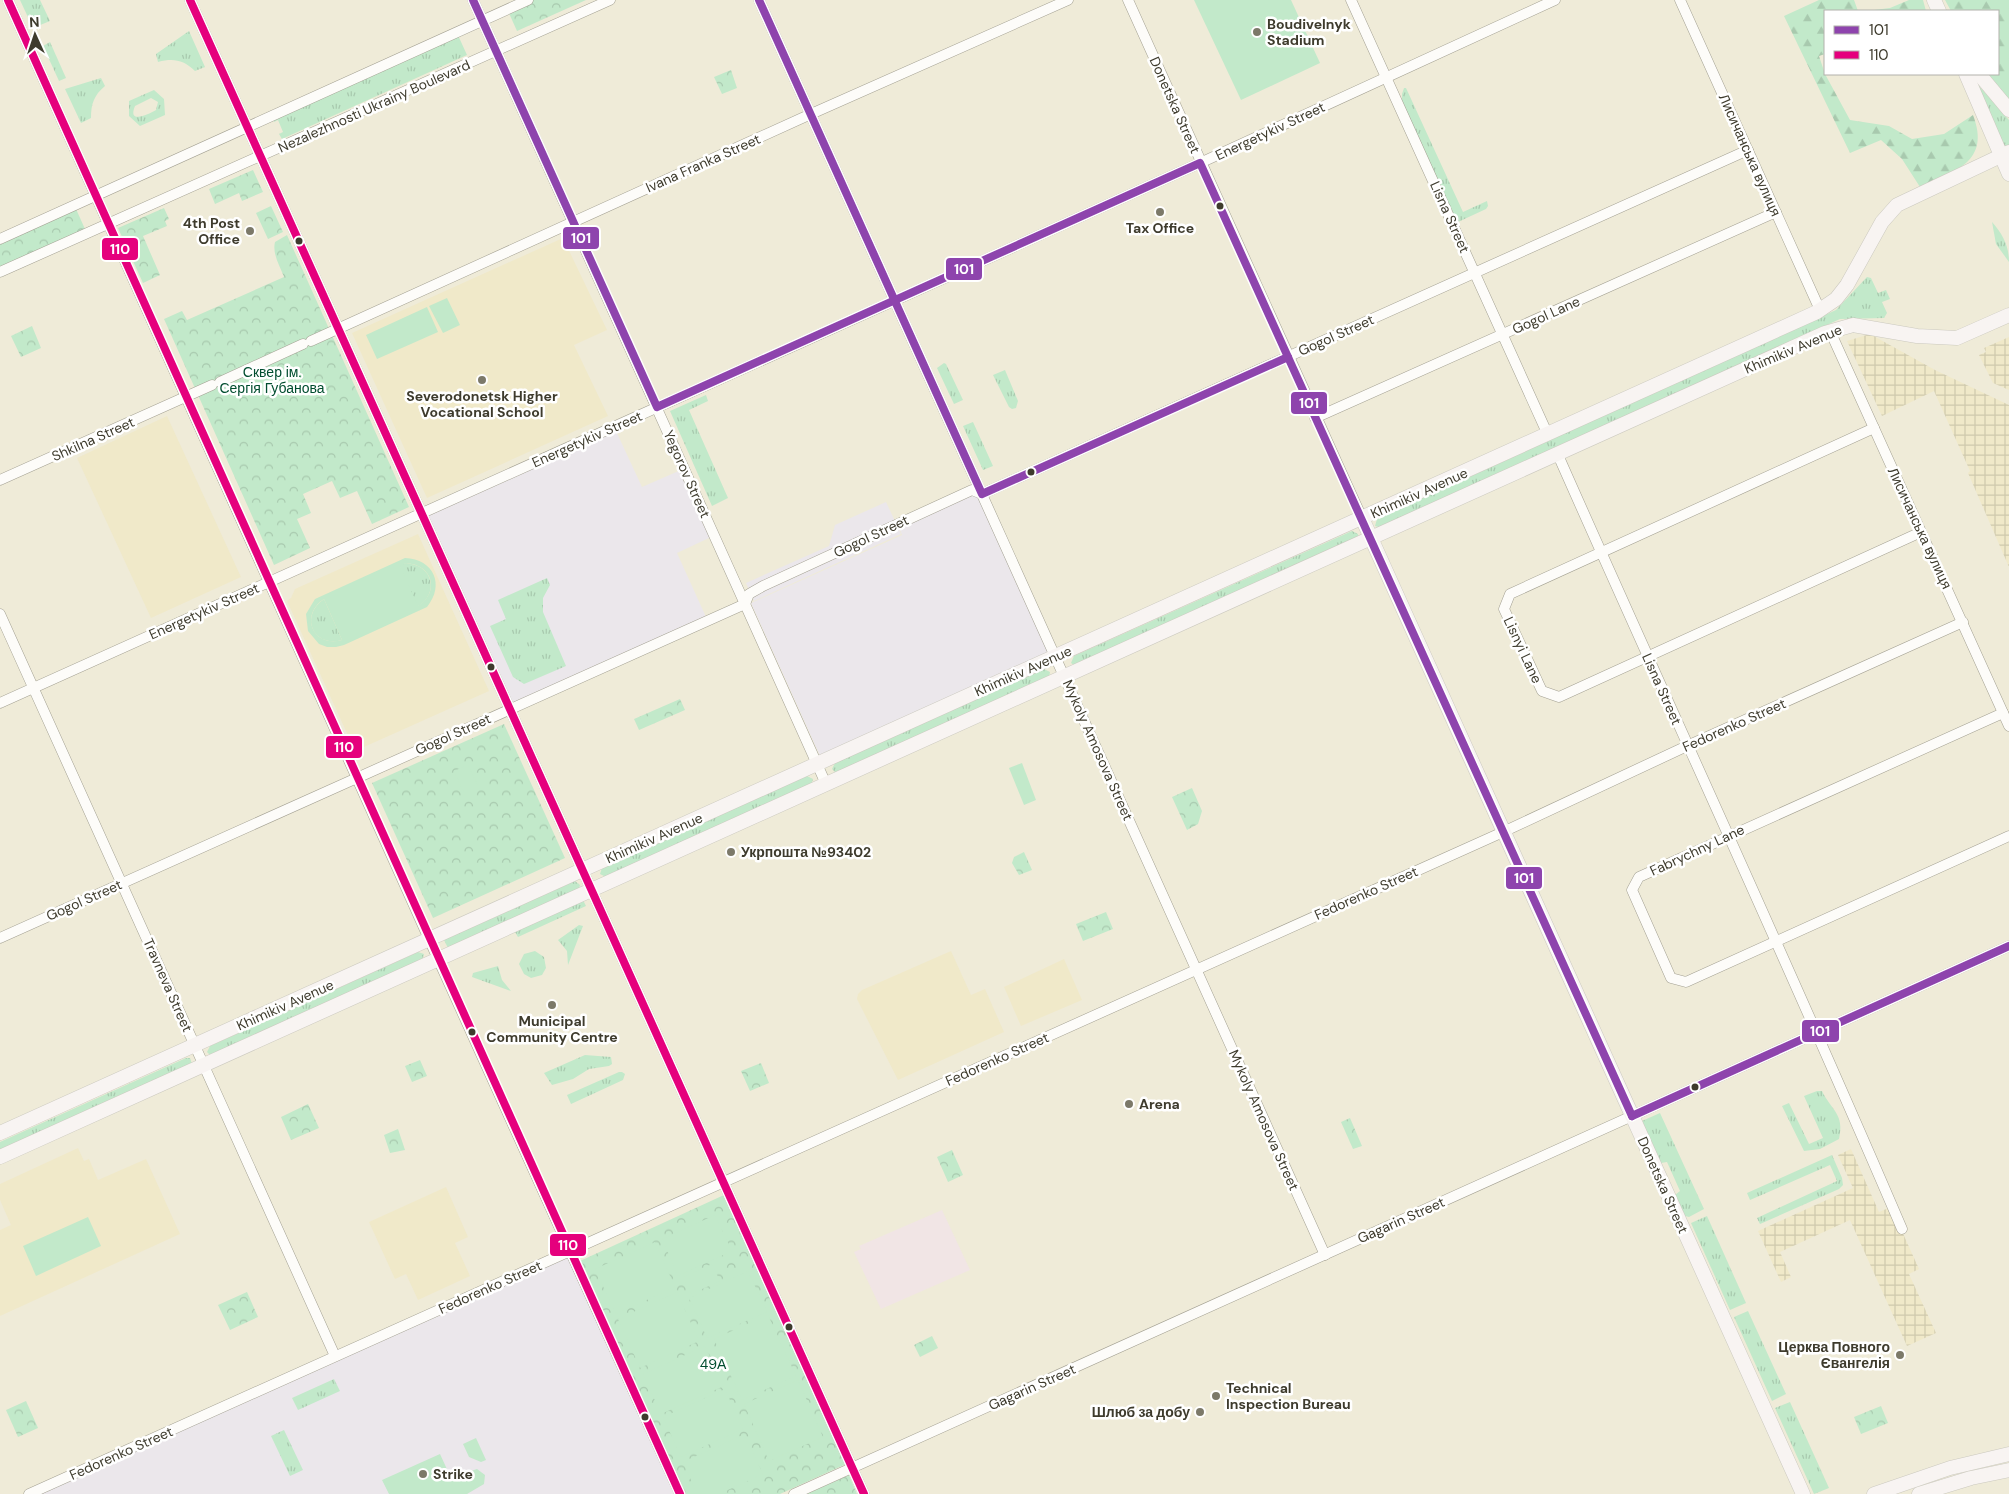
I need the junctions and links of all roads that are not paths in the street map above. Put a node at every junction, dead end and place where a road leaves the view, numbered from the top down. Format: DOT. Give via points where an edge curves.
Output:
graph roads {
  1 [pos="8,0"];
  2 [pos="190,0"];
  3 [pos="474,0"];
  4 [pos="528,0"];
  5 [pos="610,0"];
  6 [pos="759,0"];
  7 [pos="1068,0"];
  8 [pos="1128,0"];
  9 [pos="1351,0"];
  10 [pos="1555,0"];
  11 [pos="1680,0"];
  12 [pos="483,20"];
  13 [pos="497,51"];
  14 [pos="1966,75"];
  15 [pos="1980,75"];
  16 [pos="1386,77"];
  17 [pos="2009,110"];
  18 [pos="811,114"];
  19 [pos="247,127"];
  20 [pos="1748,150"];
  21 [pos="2005,154"];
  22 [pos="261,157"];
  23 [pos="1200,163"];
  24 [pos="2009,174"];
  25 [pos="96,196"];
  26 [pos="1776,212"];
  27 [pos="573,222"];
  28 [pos="108,224"];
  29 [pos="0,239"];
  30 [pos="0,272"];
  31 [pos="1475,273"];
  32 [pos="895,300"];
  33 [pos="1820,310"];
  34 [pos="2009,315"];
  35 [pos="338,328"];
  36 [pos="1830,331"];
  37 [pos="1502,334"];
  38 [pos="307,342"];
  39 [pos="1288,357"];
  40 [pos="186,397"];
  41 [pos="657,407"];
  42 [pos="1316,418"];
  43 [pos="1874,428"];
  44 [pos="1548,435"];
  45 [pos="1558,455"];
  46 [pos="0,480"];
  47 [pos="982,494"];
  48 [pos="421,513"];
  49 [pos="1362,518"];
  50 [pos="1921,532"];
  51 [pos="1371,538"];
  52 [pos="1601,553"];
  53 [pos="269,582"];
  54 [pos="745,604"];
  55 [pos="0,614"];
  56 [pos="1963,622"];
  57 [pos="1056,656"];
  58 [pos="1647,657"];
  59 [pos="1064,676"];
  60 [pos="33,688"];
  61 [pos="0,703"];
  62 [pos="510,709"];
  63 [pos="2003,713"];
  64 [pos="2009,726"];
  65 [pos="1687,746"];
  66 [pos="817,764"];
  67 [pos="356,778"];
  68 [pos="826,784"];
  69 [pos="1503,832"];
  70 [pos="1727,836"];
  71 [pos="2009,836"];
  72 [pos="582,870"];
  73 [pos="122,883"];
  74 [pos="591,890"];
  75 [pos="0,938"];
  76 [pos="429,939"];
  77 [pos="1776,942"];
  78 [pos="2009,946"];
  79 [pos="438,960"];
  80 [pos="1196,970"];
  81 [pos="1817,1032"];
  82 [pos="195,1046"];
  83 [pos="204,1065"];
  84 [pos="1632,1116"];
  85 [pos="0,1133"];
  86 [pos="0,1158"];
  87 [pos="723,1182"];
  88 [pos="1902,1229"];
  89 [pos="570,1251"];
  90 [pos="1325,1255"];
  91 [pos="335,1356"];
  92 [pos="2009,1454"];
  93 [pos="852,1468"];
  94 [pos="2009,1470"];
  95 [pos="29,1494"];
  96 [pos="680,1494"];
  97 [pos="794,1494"];
  98 [pos="864,1494"];
  99 [pos="1803,1494"];
  100 [pos="1874,1494"];
  101 [pos="1919,1494"];
  1 -- 25 [label="street"];
  2 -- 19 [label="street"];
  3 -- 12 [label="street, Yegorov Street"];
  4 -- 12 [label="street"];
  5 -- 13 [label="street, Nezalezhnosti Ukrainy Boulevard"];
  6 -- 18 [label="street, Mykoly Amosova Street"];
  7 -- 18 [label="street, Ivana Franka Street"];
  8 -- 23 [label="street, Donetska Street"];
  9 -- 16 [label="street, Lisna Street"];
  10 -- 16 [label="street, Energetykiv Street"];
  11 -- 20 [label="street, Лисичанська вулиця"];
  12 -- 13 [label="street, Yegorov Street"];
  12 -- 19 [label="street"];
  13 -- 22 [label="street, Nezalezhnosti Ukrainy Boulevard"];
  13 -- 27 [label="street, Yegorov Street"];
  14 -- 21 [label="main road"];
  15 -- 17 [label="main road"];
  16 -- 23 [label="street, Energetykiv Street"];
  16 -- 31 [label="street, Lisna Street"];
  18 -- 27 [label="street, Ivana Franka Street"];
  18 -- 32 [label="street, Mykoly Amosova Street"];
  19 -- 22 [label="street"];
  19 -- 25 [label="street"];
  20 -- 26 [label="street, Лисичанська вулиця"];
  20 -- 31 [label="street, Gogol Street"];
  21 -- 24 [label="main road"];
  21 -- 33 [label="main road, Khimikiv Avenue" via="1897,205 1882,222 1847,285 1836,299"];
  22 -- 28 [label="street, Nezalezhnosti Ukrainy Boulevard"];
  22 -- 35 [label="street"];
  23 -- 32 [label="street, Energetykiv Street"];
  23 -- 39 [label="street, Donetska Street"];
  25 -- 28 [label="street"];
  25 -- 29 [label="street"];
  26 -- 33 [label="street, Лисичанська вулиця"];
  26 -- 37 [label="street, Gogol Lane"];
  27 -- 35 [label="street, Ivana Franka Street"];
  27 -- 41 [label="street, Yegorov Street"];
  28 -- 30 [label="street, Nezalezhnosti Ukrainy Boulevard"];
  28 -- 40 [label="street"];
  31 -- 37 [label="street, Lisna Street"];
  31 -- 39 [label="street, Gogol Street"];
  32 -- 41 [label="street, Energetykiv Street"];
  32 -- 47 [label="street, Mykoly Amosova Street"];
  33 -- 44 [label="main road, Khimikiv Avenue"];
  34 -- 36 [label="main road, Khimikiv Avenue" via="1957,338 1917,336 1853,325"];
  35 -- 38 [label="street, Ivana Franka Street"];
  35 -- 48 [label="street"];
  36 -- 43 [label="street, Лисичанська вулиця"];
  36 -- 45 [label="main road, Khimikiv Avenue"];
  37 -- 42 [label="street, Gogol Lane"];
  37 -- 44 [label="street, Lisna Street"];
  38 -- 40 [label="street, Shkilna Street"];
  39 -- 42 [label="street, Donetska Street"];
  39 -- 47 [label="street, Gogol Street"];
  40 -- 46 [label="street, Shkilna Street"];
  40 -- 53 [label="street"];
  41 -- 48 [label="street, Energetykiv Street"];
  41 -- 54 [label="street, Yegorov Street"];
  42 -- 49 [label="street, Donetska Street"];
  43 -- 50 [label="street, Лисичанська вулиця"];
  43 -- 52 [label="street, Lisnyi Lane"];
  44 -- 49 [label="main road, Khimikiv Avenue"];
  45 -- 51 [label="main road, Khimikiv Avenue"];
  45 -- 52 [label="street, Lisna Street"];
  47 -- 54 [label="street, Gogol Street" via="972,490 826,556 749,594"];
  47 -- 57 [label="street, Mykoly Amosova Street"];
  48 -- 53 [label="street, Energetykiv Street"];
  48 -- 62 [label="street"];
  49 -- 51 [label="main road, Donetska Street"];
  49 -- 57 [label="main road, Khimikiv Avenue"];
  50 -- 56 [label="street, Лисичанська вулиця"];
  50 -- 58 [label="street, Lisnyi Lane"];
  51 -- 59 [label="main road, Khimikiv Avenue"];
  51 -- 69 [label="main road, Donetska Street"];
  52 -- 58 [label="street, Lisna Street"];
  52 -- 58 [label="street, Lisnyi Lane" via="1510,594 1504,609 1542,691 1559,696"];
  53 -- 60 [label="street, Energetykiv Street"];
  53 -- 67 [label="street"];
  54 -- 62 [label="street, Gogol Street"];
  54 -- 66 [label="street, Yegorov Street"];
  55 -- 60 [label="street, Travneva Street"];
  56 -- 63 [label="street, Лисичанська вулиця"];
  56 -- 65 [label="street, Fedorenko Street"];
  57 -- 59 [label="street, Mykoly Amosova Street"];
  57 -- 66 [label="main road, Khimikiv Avenue"];
  58 -- 65 [label="street, Lisna Street"];
  59 -- 68 [label="main road, Khimikiv Avenue"];
  59 -- 80 [label="street, Mykoly Amosova Street"];
  60 -- 61 [label="street, Energetykiv Street"];
  60 -- 73 [label="street, Travneva Street"];
  62 -- 67 [label="street, Gogol Street"];
  62 -- 72 [label="street"];
  63 -- 64 [label="street, Лисичанська вулиця"];
  63 -- 70 [label="street, Fabrychny Lane"];
  65 -- 69 [label="street, Fedorenko Street"];
  65 -- 70 [label="street, Lisna Street"];
  66 -- 68 [label="street, Yegorov Street"];
  66 -- 72 [label="main road, Khimikiv Avenue"];
  67 -- 73 [label="street, Gogol Street"];
  67 -- 76 [label="street"];
  68 -- 74 [label="main road, Khimikiv Avenue"];
  69 -- 80 [label="street, Fedorenko Street"];
  69 -- 84 [label="main road, Donetska Street"];
  70 -- 77 [label="street, Lisna Street"];
  70 -- 77 [label="street, Fabrychny Lane" via="1639,877 1632,890 1671,978 1686,982"];
  71 -- 77 [label="street, Fabrychny Lane"];
  72 -- 74 [label="street"];
  72 -- 76 [label="main road, Khimikiv Avenue"];
  73 -- 75 [label="street, Gogol Street"];
  73 -- 82 [label="street, Travneva Street"];
  74 -- 79 [label="main road, Khimikiv Avenue"];
  74 -- 87 [label="street"];
  76 -- 79 [label="street"];
  76 -- 82 [label="main road, Khimikiv Avenue"];
  77 -- 81 [label="street, Lisna Street"];
  78 -- 81 [label="street, Gagarin Street"];
  79 -- 83 [label="main road, Khimikiv Avenue"];
  79 -- 89 [label="street"];
  80 -- 87 [label="street, Fedorenko Street"];
  80 -- 90 [label="street, Mykoly Amosova Street"];
  81 -- 84 [label="street, Gagarin Street"];
  81 -- 88 [label="street, Lisna Street"];
  82 -- 83 [label="street, Travneva Street"];
  82 -- 85 [label="main road, Khimikiv Avenue"];
  83 -- 86 [label="main road, Khimikiv Avenue"];
  83 -- 91 [label="street, Travneva Street"];
  84 -- 90 [label="street, Gagarin Street"];
  84 -- 99 [label="main road, Donetska Street"];
  87 -- 89 [label="street, Fedorenko Street"];
  87 -- 93 [label="street"];
  89 -- 91 [label="street, Fedorenko Street"];
  89 -- 96 [label="street"];
  90 -- 93 [label="street, Gagarin Street"];
  91 -- 95 [label="street, Fedorenko Street"];
  92 -- 100 [label="main road" via="1950,1468"];
  93 -- 97 [label="street, Gagarin Street"];
  93 -- 98 [label="street"];
  94 -- 101 [label="main road"];
}
